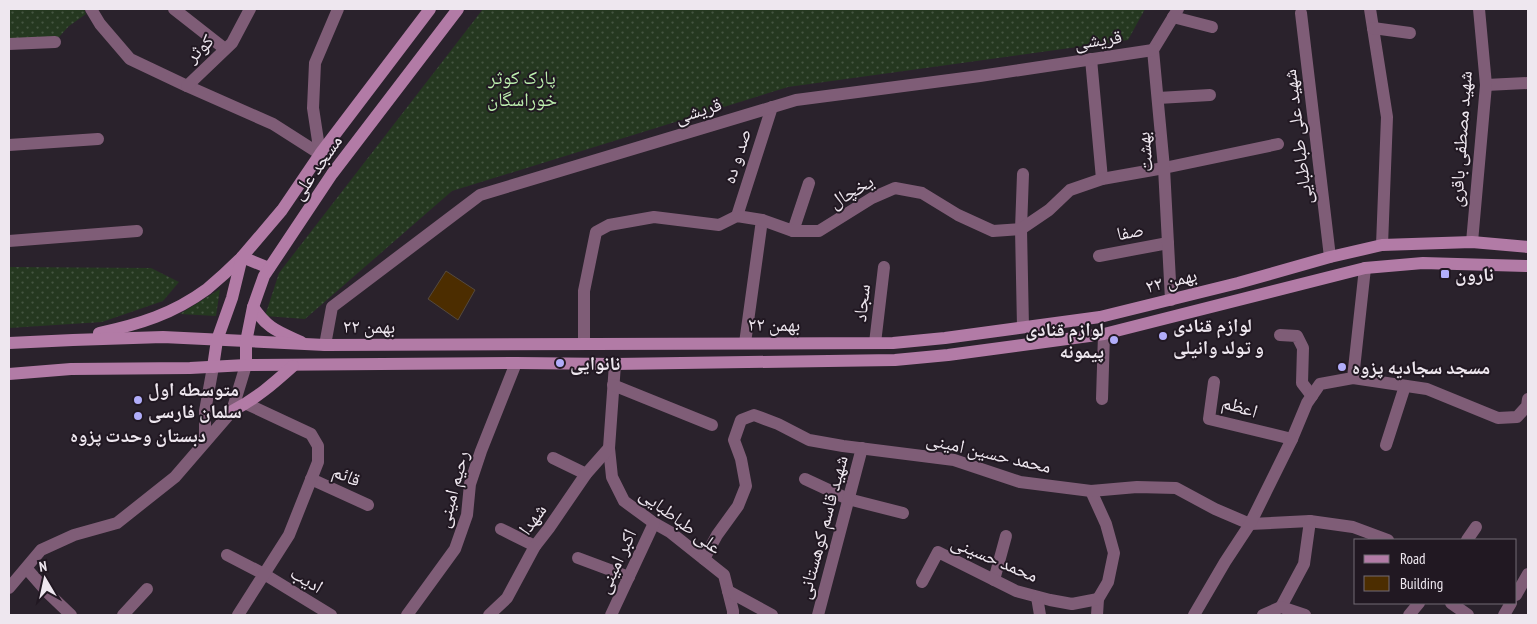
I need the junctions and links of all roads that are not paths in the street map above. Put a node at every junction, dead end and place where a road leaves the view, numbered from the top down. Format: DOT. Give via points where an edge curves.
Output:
graph roads {
  1 [pos="91,9"];
  2 [pos="174,9"];
  3 [pos="250,9"];
  4 [pos="338,9"];
  5 [pos="430,9"];
  6 [pos="458,9"];
  7 [pos="1370,9"];
  8 [pos="1479,9"];
  9 [pos="1176,13"];
  10 [pos="1302,14"];
  11 [pos="1212,27"];
  12 [pos="1373,28"];
  13 [pos="1410,32"];
  14 [pos="55,42"];
  15 [pos="9,44"];
  16 [pos="225,50"];
  17 [pos="1153,50"];
  18 [pos="1091,59"];
  19 [pos="1528,83"];
  20 [pos="1486,85"];
  21 [pos="187,86"];
  22 [pos="1210,95"];
  23 [pos="1158,98"];
  24 [pos="772,107"];
  25 [pos="98,139"];
  26 [pos="1278,144"];
  27 [pos="9,145"];
  28 [pos="320,154"];
  29 [pos="1164,168"];
  30 [pos="1023,174"];
  31 [pos="1102,179"];
  32 [pos="809,183"];
  33 [pos="736,216"];
  34 [pos="762,220"];
  35 [pos="1021,229"];
  36 [pos="137,231"];
  37 [pos="793,231"];
  38 [pos="9,241"];
  39 [pos="1168,242"];
  40 [pos="1472,242"];
  41 [pos="1382,245"];
  42 [pos="1528,247"];
  43 [pos="1098,256"];
  44 [pos="1330,257"];
  45 [pos="242,258"];
  46 [pos="1528,266"];
  47 [pos="884,267"];
  48 [pos="269,268"];
  49 [pos="1365,268"];
  50 [pos="1171,300"];
  51 [pos="253,307"];
  52 [pos="1023,327"];
  53 [pos="993,331"];
  54 [pos="1104,334"];
  55 [pos="1280,335"];
  56 [pos="73,340"];
  57 [pos="217,340"];
  58 [pos="246,342"];
  59 [pos="9,343"];
  60 [pos="744,343"];
  61 [pos="876,343"];
  62 [pos="584,344"];
  63 [pos="308,345"];
  64 [pos="325,345"];
  65 [pos="995,349"];
  66 [pos="516,363"];
  67 [pos="615,364"];
  68 [pos="246,365"];
  69 [pos="293,366"];
  70 [pos="213,367"];
  71 [pos="9,374"];
  72 [pos="1352,378"];
  73 [pos="1214,382"];
  74 [pos="614,385"];
  75 [pos="1405,386"];
  76 [pos="1312,396"];
  77 [pos="1102,399"];
  78 [pos="1528,399"];
  79 [pos="247,404"];
  80 [pos="232,411"];
  81 [pos="1522,418"];
  82 [pos="712,425"];
  83 [pos="1292,439"];
  84 [pos="205,442"];
  85 [pos="1386,445"];
  86 [pos="609,448"];
  87 [pos="862,448"];
  88 [pos="553,458"];
  89 [pos="586,474"];
  90 [pos="311,479"];
  91 [pos="805,479"];
  92 [pos="1092,491"];
  93 [pos="848,499"];
  94 [pos="368,505"];
  95 [pos="903,513"];
  96 [pos="1310,521"];
  97 [pos="654,523"];
  98 [pos="1250,524"];
  99 [pos="1476,527"];
  100 [pos="501,529"];
  101 [pos="1006,536"];
  102 [pos="1385,539"];
  103 [pos="1468,539"];
  104 [pos="535,546"];
  105 [pos="227,555"];
  106 [pos="578,558"];
  107 [pos="704,559"];
  108 [pos="27,569"];
  109 [pos="264,574"];
  110 [pos="1528,574"];
  111 [pos="629,577"];
  112 [pos="994,580"];
  113 [pos="922,582"];
  114 [pos="9,588"];
  115 [pos="147,589"];
  116 [pos="728,591"];
  117 [pos="1517,593"];
  118 [pos="1037,597"];
  119 [pos="1098,599"];
  120 [pos="1418,604"];
  121 [pos="1452,604"];
  122 [pos="1511,604"];
  123 [pos="1281,607"];
  124 [pos="71,615"];
  125 [pos="123,615"];
  126 [pos="238,615"];
  127 [pos="331,615"];
  128 [pos="407,615"];
  129 [pos="489,615"];
  130 [pos="611,615"];
  131 [pos="733,615"];
  132 [pos="772,615"];
  133 [pos="818,615"];
  134 [pos="1040,615"];
  135 [pos="1097,615"];
  136 [pos="1194,615"];
  137 [pos="1264,615"];
  138 [pos="1305,615"];
  139 [pos="1409,615"];
  140 [pos="1468,615"];
  141 [pos="1504,615"];
  1 -- 21 [label="street" via="130,59"];
  2 -- 16 [label="street"];
  3 -- 16 [label="street, کوثر"];
  4 -- 28 [label="street" via="316,63 312,108"];
  5 -- 28 [label="main road, مسجد علی"];
  6 -- 48 [label="main road, مسجد علی" via="332,174"];
  7 -- 12 [label="street"];
  8 -- 20 [label="street, شهید مصطفی باقری"];
  9 -- 11 [label="street"];
  9 -- 17 [label="street"];
  10 -- 44 [label="street, شهید علی طباطبایی"];
  12 -- 13 [label="street"];
  12 -- 41 [label="street" via="1387,117"];
  14 -- 15 [label="street"];
  16 -- 21 [label="street, کوثر"];
  17 -- 18 [label="street, قریشی"];
  17 -- 23 [label="street, بهشت"];
  18 -- 24 [label="street, قریشی" via="796,100"];
  18 -- 31 [label="street"];
  19 -- 20 [label="street"];
  20 -- 40 [label="street, شهید مصطفی باقری"];
  21 -- 28 [label="street" via="273,124"];
  22 -- 23 [label="street"];
  23 -- 29 [label="street, بهشت"];
  24 -- 33 [label="street, صد و ده"];
  24 -- 64 [label="street, قریشی" via="480,195 332,307"];
  25 -- 27 [label="street"];
  26 -- 29 [label="street"];
  28 -- 45 [label="main road, مسجد علی" via="282,210"];
  29 -- 31 [label="street"];
  29 -- 39 [label="street, بهشت"];
  30 -- 35 [label="street"];
  31 -- 35 [label="street" via="1070,190 1049,210"];
  32 -- 37 [label="street"];
  33 -- 34 [label="street, یخچال"];
  33 -- 62 [label="street, یخچال" via="719,225 654,217 609,224 596,232 584,292"];
  34 -- 37 [label="street, یخچال"];
  34 -- 60 [label="street"];
  35 -- 37 [label="street, یخچال" via="993,231 958,216 922,193 895,188 872,198 819,231"];
  35 -- 52 [label="street"];
  36 -- 38 [label="street"];
  39 -- 43 [label="street, صفا"];
  39 -- 50 [label="street, بهشت"];
  40 -- 41 [label="main road, ۲۲ بهمن"];
  40 -- 42 [label="main road, ۲۲ بهمن"];
  41 -- 44 [label="main road, ۲۲ بهمن"];
  44 -- 50 [label="main road, ۲۲ بهمن"];
  45 -- 48 [label="main road"];
  45 -- 56 [label="main road, مسجد علی" via="207,288 165,314 136,325"];
  45 -- 57 [label="main road"];
  46 -- 49 [label="main road, ۲۲ بهمن" via="1424,263"];
  47 -- 61 [label="street, سجاد"];
  48 -- 51 [label="main road, مسجد علی"];
  49 -- 54 [label="main road, ۲۲ بهمن"];
  49 -- 72 [label="street"];
  50 -- 52 [label="main road, ۲۲ بهمن" via="1100,317"];
  51 -- 58 [label="main road, مسجد علی"];
  51 -- 63 [label="main road" via="273,330"];
  52 -- 53 [label="main road, ۲۲ بهمن"];
  53 -- 61 [label="main road, ۲۲ بهمن"];
  53 -- 65 [label="main road"];
  54 -- 65 [label="main road, ۲۲ بهمن"];
  54 -- 77 [label="street"];
  55 -- 76 [label="street" via="1297,336 1303,348 1302,382"];
  56 -- 57 [label="main road, ۲۲ بهمن" via="163,337"];
  56 -- 59 [label="main road, ۲۲ بهمن"];
  57 -- 58 [label="main road, ۲۲ بهمن"];
  57 -- 70 [label="main road"];
  58 -- 63 [label="main road, ۲۲ بهمن"];
  58 -- 68 [label="main road, مسجد علی"];
  60 -- 61 [label="main road, ۲۲ بهمن"];
  60 -- 62 [label="main road, ۲۲ بهمن"];
  62 -- 64 [label="main road, ۲۲ بهمن"];
  63 -- 64 [label="main road, ۲۲ بهمن"];
  65 -- 67 [label="main road, ۲۲ بهمن" via="895,360"];
  66 -- 67 [label="main road, ۲۲ بهمن"];
  66 -- 69 [label="main road, ۲۲ بهمن"];
  66 -- 128 [label="street, رحیم امینی" via="470,484 466,515 455,549"];
  67 -- 74 [label="street, علی طباطبایی"];
  68 -- 69 [label="main road, ۲۲ بهمن"];
  68 -- 70 [label="main road, ۲۲ بهمن"];
  68 -- 80 [label="street"];
  69 -- 79 [label="main road"];
  70 -- 71 [label="main road, ۲۲ بهمن" via="71,369"];
  70 -- 84 [label="street" via="205,411"];
  72 -- 75 [label="street"];
  72 -- 76 [label="street" via="1320,384"];
  73 -- 83 [label="street, اعظم" via="1209,419"];
  74 -- 82 [label="street"];
  74 -- 86 [label="street, علی طباطبایی"];
  75 -- 81 [label="street" via="1427,389 1498,418"];
  75 -- 85 [label="street"];
  76 -- 83 [label="street"];
  78 -- 81 [label="street"];
  79 -- 80 [label="main road"];
  79 -- 90 [label="street" via="311,434 318,446 318,462"];
  80 -- 84 [label="street"];
  83 -- 98 [label="street"];
  84 -- 108 [label="street" via="175,477 117,523 41,550"];
  86 -- 89 [label="street, شهدا"];
  86 -- 97 [label="street, علی طباطبایی" via="612,477 624,501"];
  87 -- 92 [label="street, محمد حسین امینی" via="954,460 1020,482"];
  87 -- 93 [label="street, شهید قاسم کوهستانی"];
  87 -- 107 [label="street, محمد حسین امینی" via="809,440 754,415 741,420 734,440 746,486 738,506"];
  88 -- 89 [label="street"];
  89 -- 104 [label="street, شهدا"];
  90 -- 94 [label="street, قائم"];
  90 -- 109 [label="street" via="289,535"];
  91 -- 93 [label="street"];
  92 -- 98 [label="street, محمد حسین امینی" via="1176,488"];
  92 -- 119 [label="street" via="1114,553 1108,582"];
  93 -- 95 [label="street"];
  93 -- 133 [label="street, شهید قاسم کوهستانی"];
  96 -- 98 [label="street"];
  96 -- 102 [label="street" via="1353,527"];
  96 -- 123 [label="street" via="1304,564"];
  97 -- 107 [label="street, علی طباطبایی"];
  97 -- 111 [label="street, اکبر امینی"];
  98 -- 136 [label="street"];
  99 -- 103 [label="street"];
  100 -- 104 [label="street"];
  101 -- 112 [label="street"];
  104 -- 129 [label="street, شهدا" via="507,598"];
  105 -- 109 [label="street"];
  106 -- 111 [label="street"];
  107 -- 116 [label="street, علی طباطبایی" via="724,575"];
  108 -- 114 [label="street"];
  108 -- 124 [label="street"];
  109 -- 126 [label="street"];
  109 -- 127 [label="street, ادیب"];
  110 -- 117 [label="street"];
  111 -- 130 [label="street, اکبر امینی"];
  112 -- 113 [label="street, محمد حسینی" via="938,552"];
  112 -- 118 [label="street, محمد حسینی"];
  115 -- 125 [label="street"];
  116 -- 131 [label="street, علی طباطبایی"];
  116 -- 132 [label="street"];
  118 -- 119 [label="street, محمد حسینی" via="1072,604"];
  118 -- 134 [label="street"];
  119 -- 135 [label="street"];
  120 -- 139 [label="street"];
  121 -- 140 [label="street"];
  122 -- 141 [label="street"];
  123 -- 137 [label="street"];
  123 -- 138 [label="street"];
}
